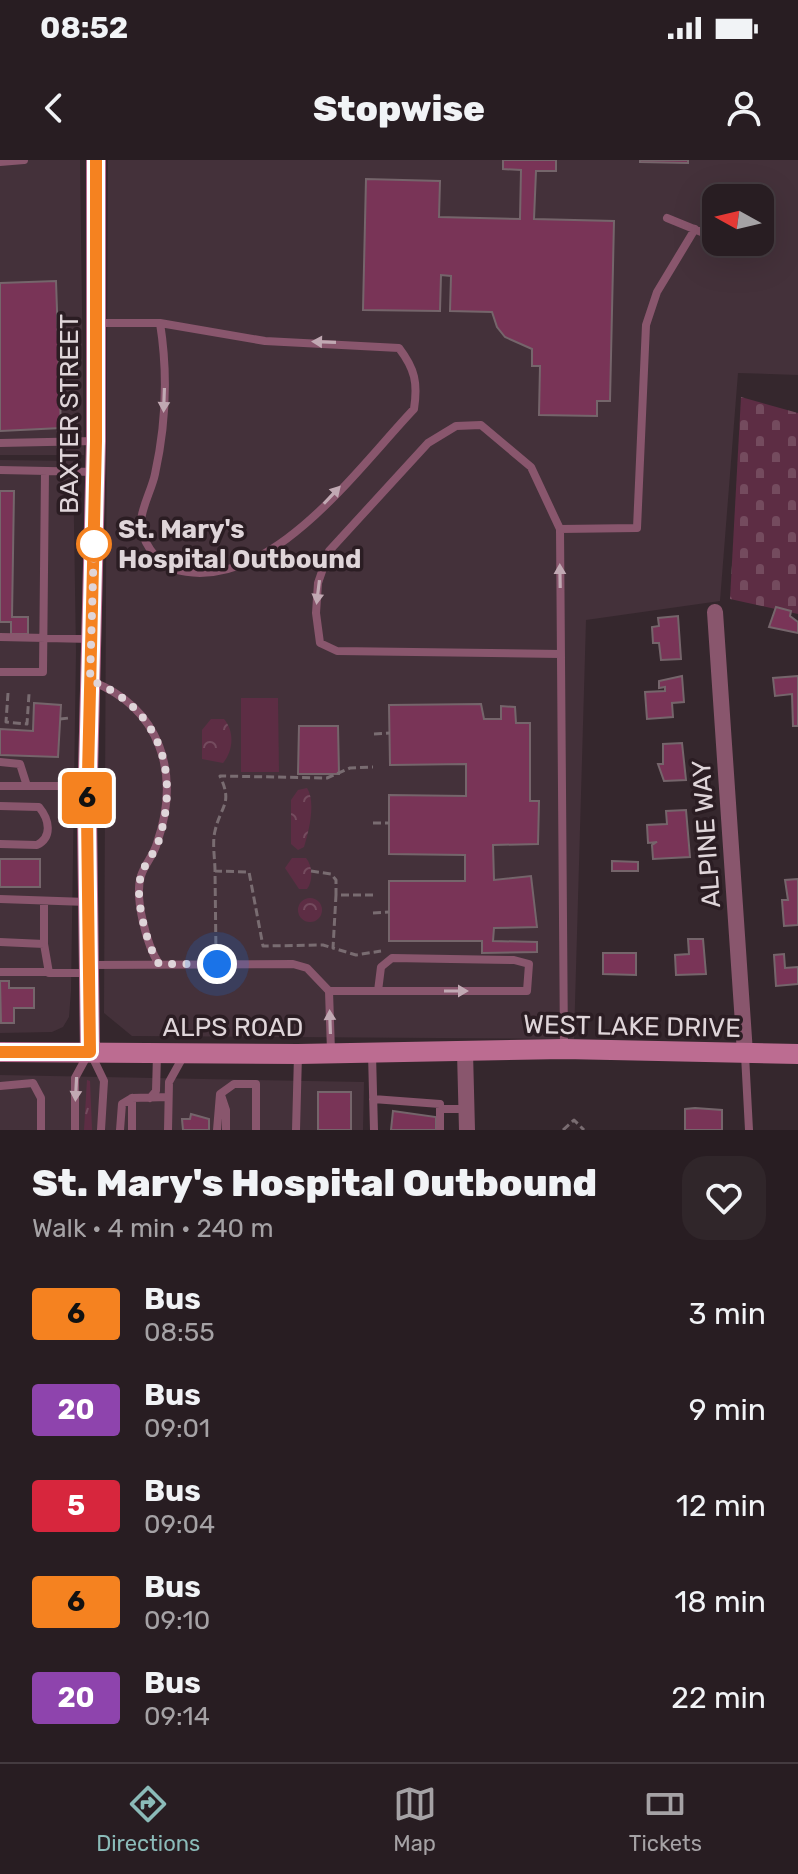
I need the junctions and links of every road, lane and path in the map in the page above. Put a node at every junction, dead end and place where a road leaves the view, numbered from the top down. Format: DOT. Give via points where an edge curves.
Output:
graph roads {
  1 [pos="12,160"];
  2 [pos="24,160"];
  3 [pos="96,160"];
  4 [pos="0,162"];
  5 [pos="667,218"];
  6 [pos="695,229"];
  7 [pos="702,232"];
  8 [pos="96,323"];
  9 [pos="160,323"];
  10 [pos="96,441"];
  11 [pos="0,443"];
  12 [pos="0,470"];
  13 [pos="45,471"];
  14 [pos="95,472"];
  15 [pos="560,529"];
  16 [pos="715,612"];
  17 [pos="0,637"];
  18 [pos="43,638"];
  19 [pos="91,639"];
  20 [pos="560,654"];
  21 [pos="0,672"];
  22 [pos="90,680"];
  23 [pos="8,693"];
  24 [pos="29,694"];
  25 [pos="28,711"];
  26 [pos="34,711"];
  27 [pos="69,718"];
  28 [pos="60,719"];
  29 [pos="11,723"];
  30 [pos="11,730"];
  31 [pos="390,733"];
  32 [pos="374,734"];
  33 [pos="0,762"];
  34 [pos="373,767"];
  35 [pos="0,786"];
  36 [pos="27,786"];
  37 [pos="87,786"];
  38 [pos="0,806"];
  39 [pos="373,823"];
  40 [pos="389,823"];
  41 [pos="0,844"];
  42 [pos="215,871"];
  43 [pos="311,871"];
  44 [pos="336,895"];
  45 [pos="373,895"];
  46 [pos="0,899"];
  47 [pos="44,902"];
  48 [pos="88,902"];
  49 [pos="389,912"];
  50 [pos="373,913"];
  51 [pos="0,942"];
  52 [pos="44,944"];
  53 [pos="333,948"];
  54 [pos="381,951"];
  55 [pos="159,964"];
  56 [pos="217,964"];
  57 [pos="89,969"];
  58 [pos="0,972"];
  59 [pos="49,972"];
  60 [pos="329,991"];
  61 [pos="378,991"];
  62 [pos="564,1049"];
  63 [pos="0,1052"];
  64 [pos="90,1052"];
  65 [pos="465,1052"];
  66 [pos="157,1053"];
  67 [pos="331,1053"];
  68 [pos="372,1053"];
  69 [pos="745,1053"];
  70 [pos="184,1054"];
  71 [pos="298,1054"];
  72 [pos="798,1054"];
  73 [pos="2,1086"];
  74 [pos="220,1094"];
  75 [pos="168,1097"];
  76 [pos="132,1098"];
  77 [pos="150,1098"];
  78 [pos="373,1099"];
  79 [pos="440,1109"];
  80 [pos="467,1109"];
  81 [pos="41,1130"];
  82 [pos="75,1130"];
  83 [pos="101,1130"];
  84 [pos="120,1130"];
  85 [pos="132,1130"];
  86 [pos="168,1130"];
  87 [pos="217,1130"];
  88 [pos="226,1130"];
  89 [pos="256,1130"];
  90 [pos="296,1130"];
  91 [pos="374,1130"];
  92 [pos="440,1130"];
  93 [pos="467,1130"];
  94 [pos="563,1130"];
  95 [pos="584,1130"];
  96 [pos="749,1130"];
  1 -- 2 [label="lane"];
  1 -- 4 [label="lane"];
  3 -- 8 [label="main road, BAXTER STREET"];
  5 -- 6 [label="lane"];
  6 -- 7 [label="lane"];
  6 -- 15 [label="lane" via="657,292 646,325 637,528"];
  8 -- 9 [label="lane"];
  8 -- 10 [label="main road, BAXTER STREET"];
  9 -- 9 [label="lane, one-way" via="166,357 164,423 141,522 147,547 168,567 201,576 238,568 290,540 414,409 418,385 399,348 265,341"];
  10 -- 11 [label="lane"];
  10 -- 14 [label="main road, BAXTER STREET"];
  12 -- 13 [label="lane"];
  13 -- 14 [label="lane"];
  13 -- 18 [label="lane"];
  14 -- 19 [label="main road, BAXTER STREET"];
  20 -- 15 [label="lane, one-way"];
  15 -- 20 [label="lane, one-way" via="531,467 481,425 456,426 428,443 329,551 318,583 316,613 320,643 337,651"];
  16 -- 69 [label="street, ALPINE WAY"];
  17 -- 18 [label="lane"];
  18 -- 19 [label="lane"];
  18 -- 21 [label="lane" via="43,672"];
  19 -- 22 [label="main road, BAXTER STREET"];
  20 -- 62 [label="lane"];
  22 -- 37 [label="main road, BAXTER STREET"];
  22 -- 55 [label="lane" via="117,691 142,714 162,748 165,811 157,844 140,878 147,946"];
  23 -- 29 [label="path" via="6,722"];
  24 -- 25 [label="path"];
  25 -- 26 [label="path"];
  25 -- 29 [label="path" via="27,724"];
  27 -- 28 [label="path"];
  29 -- 30 [label="path"];
  31 -- 32 [label="path"];
  33 -- 36 [label="lane" via="23,766"];
  34 -- 42 [label="path" via="350,768 327,778 220,776 227,801 215,831"];
  35 -- 36 [label="lane"];
  36 -- 37 [label="lane"];
  37 -- 48 [label="main road, BAXTER STREET"];
  38 -- 41 [label="lane" via="39,807 48,826 47,836 37,845"];
  39 -- 40 [label="path"];
  42 -- 53 [label="path" via="249,872 263,946"];
  42 -- 56 [label="path"];
  43 -- 44 [label="path" via="334,876"];
  44 -- 45 [label="path"];
  44 -- 53 [label="path"];
  46 -- 47 [label="lane"];
  47 -- 48 [label="lane"];
  47 -- 52 [label="lane"];
  48 -- 57 [label="main road, BAXTER STREET"];
  49 -- 50 [label="path"];
  51 -- 52 [label="lane"];
  52 -- 59 [label="lane"];
  53 -- 54 [label="path" via="356,955"];
  55 -- 56 [label="lane"];
  55 -- 57 [label="lane"];
  56 -- 60 [label="lane" via="293,964 307,968"];
  57 -- 59 [label="lane"];
  57 -- 64 [label="main road, BAXTER STREET"];
  58 -- 59 [label="lane"];
  60 -- 61 [label="lane"];
  67 -- 60 [label="lane, one-way"];
  61 -- 61 [label="lane, one-way" via="527,991 529,964 392,958 381,967"];
  62 -- 65 [label="main road, WEST LAKE DRIVE"];
  62 -- 69 [label="main road, WEST LAKE DRIVE"];
  63 -- 64 [label="main road, ALPS ROAD"];
  64 -- 66 [label="main road, ALPS ROAD"];
  64 -- 82 [label="lane, one-way" via="75,1078"];
  64 -- 83 [label="lane" via="104,1081"];
  65 -- 68 [label="main road, ALPS ROAD"];
  65 -- 80 [label="street"];
  66 -- 70 [label="main road, ALPS ROAD"];
  66 -- 77 [label="lane" via="156,1091"];
  67 -- 68 [label="main road, ALPS ROAD"];
  67 -- 71 [label="main road, ALPS ROAD"];
  68 -- 78 [label="lane"];
  69 -- 72 [label="main road, WEST LAKE DRIVE"];
  69 -- 96 [label="lane"];
  70 -- 71 [label="main road, ALPS ROAD"];
  70 -- 75 [label="lane" via="173,1072"];
  71 -- 90 [label="lane"];
  73 -- 81 [label="lane" via="33,1083 39,1090"];
  74 -- 87 [label="lane"];
  74 -- 88 [label="lane"];
  74 -- 89 [label="lane" via="234,1084 256,1084"];
  75 -- 77 [label="lane"];
  75 -- 86 [label="lane"];
  76 -- 77 [label="lane"];
  76 -- 84 [label="lane" via="122,1104"];
  76 -- 85 [label="lane"];
  78 -- 79 [label="lane" via="440,1104"];
  78 -- 91 [label="lane"];
  79 -- 80 [label="lane"];
  79 -- 92 [label="lane"];
  80 -- 93 [label="street"];
  94 -- 95 [label="path" via="574,1120"];
}
